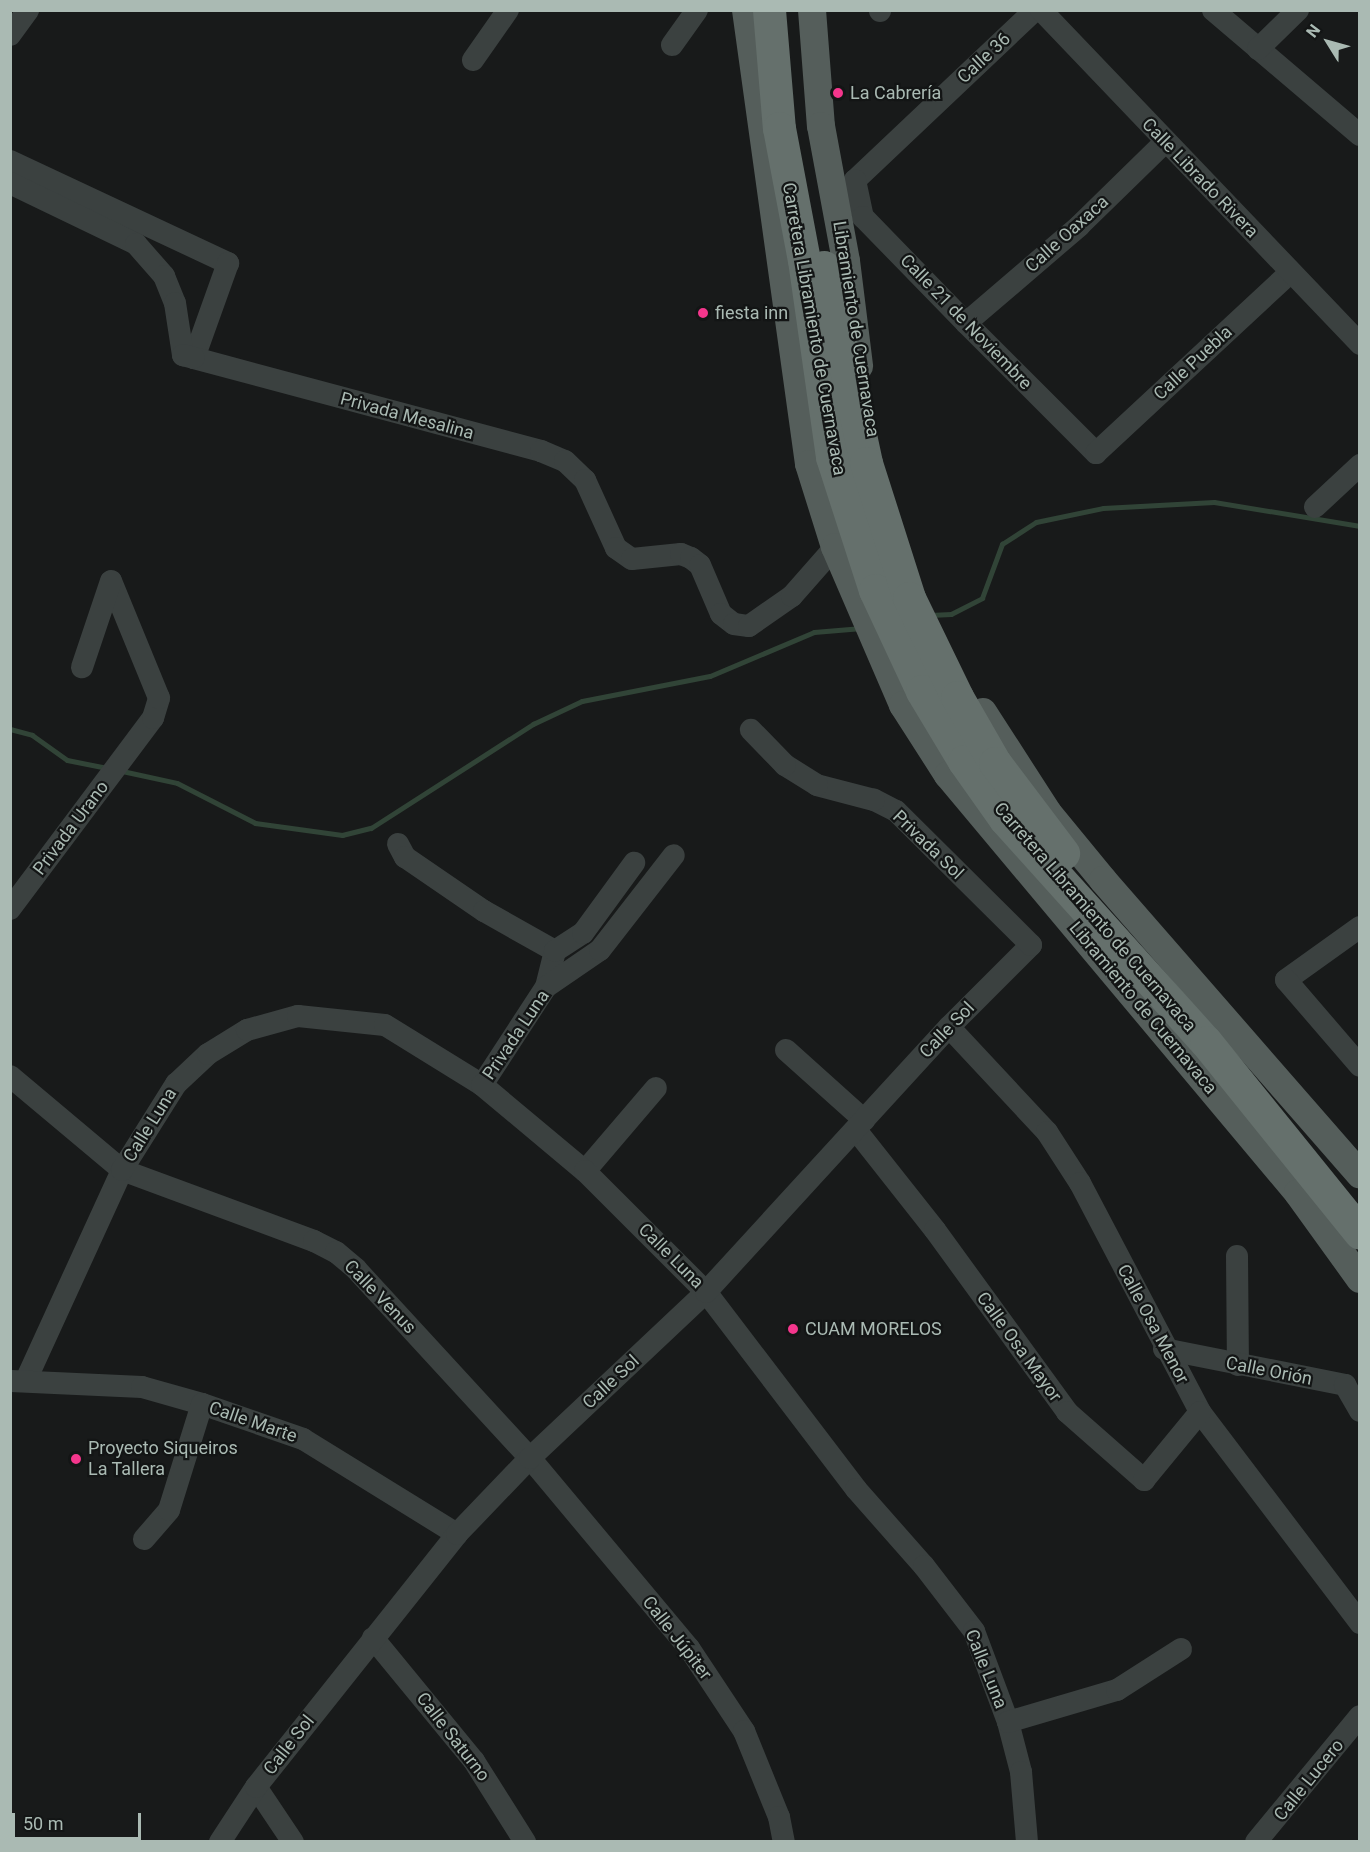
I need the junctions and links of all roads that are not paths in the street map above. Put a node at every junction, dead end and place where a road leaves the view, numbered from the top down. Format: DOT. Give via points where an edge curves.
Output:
graph roads {
  1 [pos="28,10"];
  2 [pos="508,10"];
  3 [pos="697,10"];
  4 [pos="746,10"];
  5 [pos="769,10"];
  6 [pos="1035,10"];
  7 [pos="1041,10"];
  8 [pos="1213,10"];
  9 [pos="1298,10"];
  10 [pos="807,12"];
  11 [pos="10,35"];
  12 [pos="672,45"];
  13 [pos="1258,49"];
  14 [pos="472,60"];
  15 [pos="1359,135"];
  16 [pos="1165,142"];
  17 [pos="10,161"];
  18 [pos="855,180"];
  19 [pos="10,183"];
  20 [pos="1290,273"];
  21 [pos="966,323"];
  22 [pos="1359,344"];
  23 [pos="194,358"];
  24 [pos="1096,453"];
  25 [pos="1359,465"];
  26 [pos="1315,507"];
  27 [pos="835,547"];
  28 [pos="865,593"];
  29 [pos="907,636"];
  30 [pos="82,667"];
  31 [pos="752,730"];
  32 [pos="399,844"];
  33 [pos="674,855"];
  34 [pos="634,863"];
  35 [pos="10,909"];
  36 [pos="1359,927"];
  37 [pos="1031,945"];
  38 [pos="555,951"];
  39 [pos="546,987"];
  40 [pos="948,1027"];
  41 [pos="786,1050"];
  42 [pos="1359,1066"];
  43 [pos="10,1076"];
  44 [pos="482,1085"];
  45 [pos="656,1088"];
  46 [pos="860,1125"];
  47 [pos="122,1170"];
  48 [pos="585,1171"];
  49 [pos="1359,1175"];
  50 [pos="1359,1198"];
  51 [pos="1359,1233"];
  52 [pos="1237,1256"];
  53 [pos="1359,1279"];
  54 [pos="706,1292"];
  55 [pos="1164,1349"];
  56 [pos="1238,1365"];
  57 [pos="18,1380"];
  58 [pos="202,1404"];
  59 [pos="1359,1411"];
  60 [pos="1200,1412"];
  61 [pos="530,1458"];
  62 [pos="457,1534"];
  63 [pos="144,1539"];
  64 [pos="1359,1623"];
  65 [pos="373,1638"];
  66 [pos="1181,1648"];
  67 [pos="1359,1716"];
  68 [pos="1008,1722"];
  69 [pos="256,1787"];
  70 [pos="1266,1840"];
  71 [pos="220,1842"];
  72 [pos="293,1842"];
  73 [pos="525,1842"];
  74 [pos="784,1842"];
  75 [pos="1027,1842"];
  1 -- 11 [label="street"];
  2 -- 14 [label="street"];
  3 -- 12 [label="street"];
  4 -- 27 [label="main road" via="809,464"];
  5 -- 28 [label="highway, Carretera Libramiento de Cuernavaca" via="779,128 804,260 832,457"];
  6 -- 18 [label="street, Calle 36"];
  7 -- 16 [label="street, Calle Librado Rivera"];
  8 -- 13 [label="street"];
  9 -- 13 [label="street"];
  10 -- 29 [label="highway, Carretera Libramiento de Cuernavaca" via="802,123 823,259 866,463 915,596"];
  13 -- 15 [label="street"];
  16 -- 20 [label="street, Calle Librado Rivera"];
  16 -- 21 [label="street, Calle Oaxaca" via="1079,226"];
  17 -- 23 [label="street" via="228,263"];
  18 -- 21 [label="street, Calle 21 de Noviembre" via="863,217"];
  19 -- 23 [label="street" via="136,244 164,276 175,303 183,355"];
  20 -- 22 [label="street, Calle Librado Rivera"];
  20 -- 24 [label="street, Calle Puebla"];
  21 -- 24 [label="street, Calle 21 de Noviembre"];
  23 -- 27 [label="street, Privada Mesalina" via="541,451 565,461 585,480 616,548 632,559 681,554 691,558 700,565 721,615 734,624 749,626 792,596"];
  25 -- 26 [label="street"];
  27 -- 28 [label="main road"];
  28 -- 29 [label="highway, Carretera Libramiento de Cuernavaca"];
  29 -- 49 [label="main road" via="969,690 1048,813"];
  29 -- 50 [label="highway, Carretera Libramiento de Cuernavaca" via="1038,822"];
  29 -- 51 [label="highway, Carretera Libramiento de Cuernavaca" via="922,691 1005,819 1206,1042"];
  29 -- 53 [label="main road, Libramiento de Cuernavaca" via="903,705 948,775 1298,1193"];
  30 -- 35 [label="street, Privada Urano" via="111,581 159,698 153,718"];
  31 -- 37 [label="street, Privada Sol" via="785,765 817,785 874,800 896,811"];
  32 -- 38 [label="street" via="405,857"];
  33 -- 39 [label="street, Privada Luna" via="600,950"];
  34 -- 38 [label="street" via="584,933"];
  36 -- 42 [label="street" via="1286,980"];
  37 -- 40 [label="street, Calle Sol"];
  38 -- 39 [label="street"];
  39 -- 44 [label="street, Privada Luna"];
  40 -- 46 [label="street, Calle Sol"];
  40 -- 55 [label="street, Calle Osa Menor" via="1047,1132 1080,1183"];
  41 -- 46 [label="street"];
  43 -- 47 [label="street, Calle Venus"];
  44 -- 47 [label="street, Calle Luna" via="385,1025 298,1016 247,1029 208,1054 176,1084"];
  44 -- 48 [label="street, Calle Luna"];
  45 -- 48 [label="street"];
  46 -- 54 [label="street, Calle Sol"];
  46 -- 60 [label="street, Calle Osa Mayor" via="1067,1412 1144,1480"];
  47 -- 57 [label="street"];
  47 -- 61 [label="street, Calle Venus" via="336,1252"];
  48 -- 54 [label="street, Calle Luna"];
  52 -- 56 [label="street"];
  54 -- 61 [label="street, Calle Sol"];
  54 -- 68 [label="street, Calle Luna" via="856,1489 924,1566 974,1631"];
  55 -- 56 [label="street, Calle Orión"];
  55 -- 60 [label="street, Calle Osa Menor"];
  56 -- 59 [label="street, Calle Orión" via="1345,1385"];
  57 -- 58 [label="street, Calle Marte" via="142,1387"];
  58 -- 62 [label="street, Calle Marte" via="303,1439"];
  58 -- 63 [label="street" via="169,1510"];
  60 -- 64 [label="street, Calle Osa Menor"];
  61 -- 62 [label="street, Calle Sol"];
  61 -- 74 [label="street, Calle Júpiter" via="708,1676 744,1731 779,1817"];
  62 -- 65 [label="street, Calle Sol"];
  65 -- 69 [label="street, Calle Sol"];
  65 -- 73 [label="street, Calle Saturno" via="474,1761"];
  66 -- 68 [label="street" via="1117,1690"];
  67 -- 70 [label="street, Calle Lucero"];
  68 -- 75 [label="street, Calle Luna" via="1022,1772"];
  69 -- 71 [label="street, Calle Sol"];
  69 -- 72 [label="street"];
}
